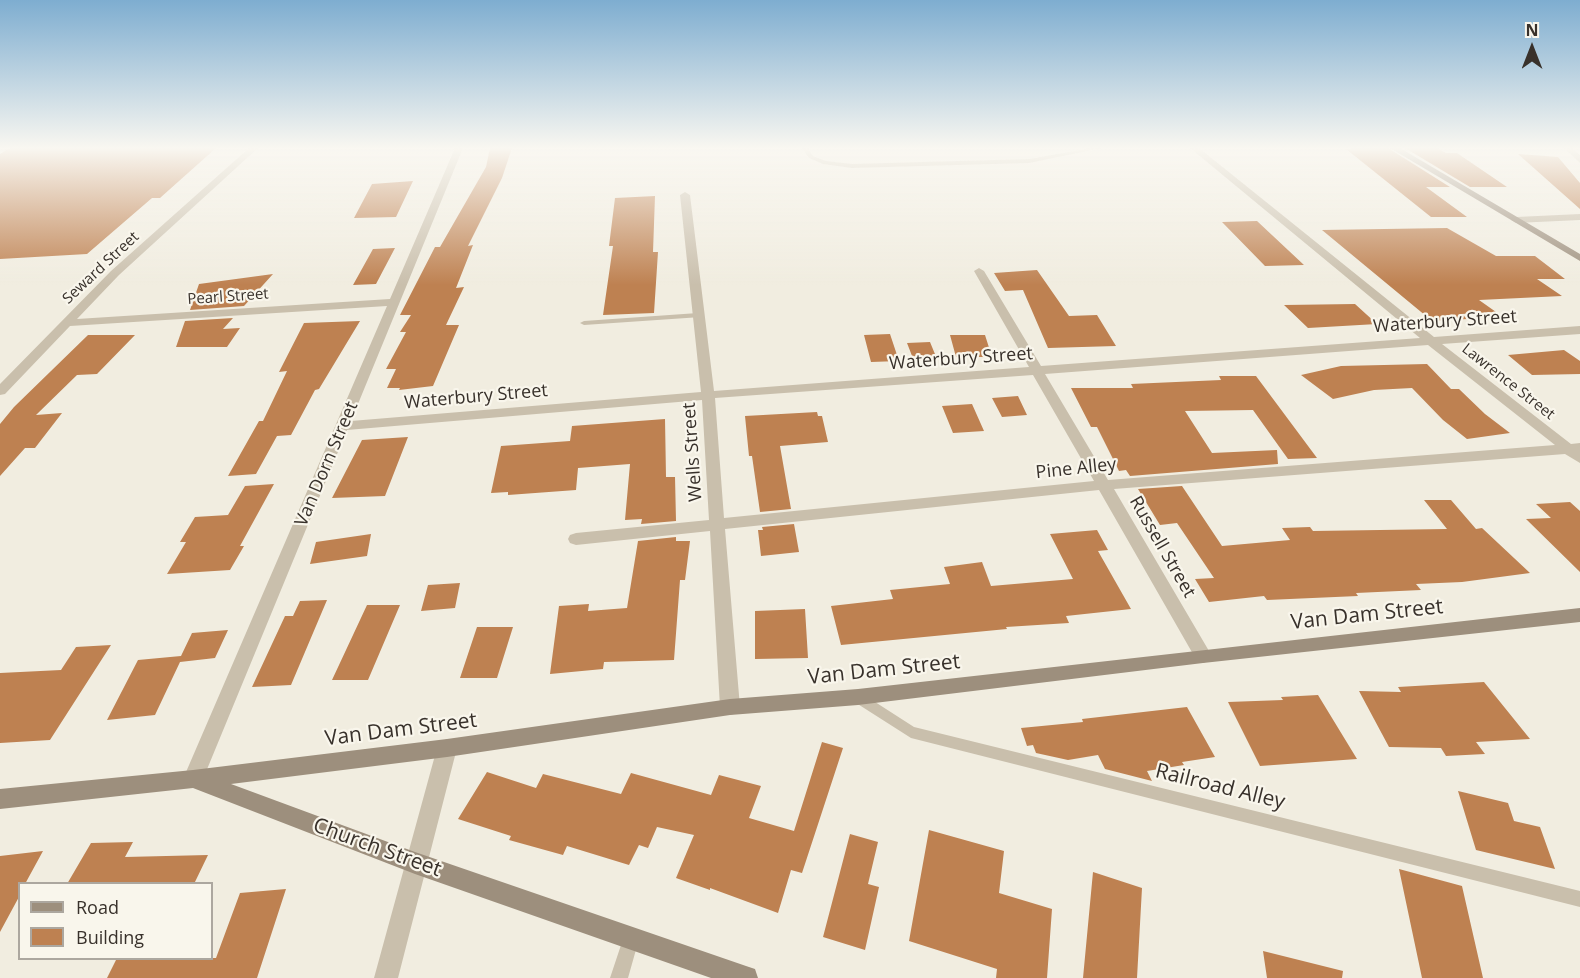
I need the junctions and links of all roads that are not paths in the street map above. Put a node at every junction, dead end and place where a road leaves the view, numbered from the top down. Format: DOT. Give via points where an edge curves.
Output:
graph roads {
  1 [pos="204,194"];
  2 [pos="439,194"];
  3 [pos="1250,194"];
  4 [pos="1471,194"];
  5 [pos="685,195"];
  6 [pos="1580,217"];
  7 [pos="1516,220"];
  8 [pos="1580,258"];
  9 [pos="979,271"];
  10 [pos="393,302"];
  11 [pos="698,315"];
  12 [pos="65,323"];
  13 [pos="584,323"];
  14 [pos="1580,330"];
  15 [pos="1431,341"];
  16 [pos="1036,372"];
  17 [pos="0,391"];
  18 [pos="708,395"];
  19 [pos="344,426"];
  20 [pos="1576,452"];
  21 [pos="1104,485"];
  22 [pos="718,526"];
  23 [pos="576,539"];
  24 [pos="1580,615"];
  25 [pos="1203,656"];
  26 [pos="858,697"];
  27 [pos="730,707"];
  28 [pos="447,748"];
  29 [pos="193,779"];
  30 [pos="0,799"];
  31 [pos="415,863"];
  32 [pos="1580,899"];
  33 [pos="631,939"];
  34 [pos="386,978"];
  35 [pos="619,978"];
  36 [pos="746,978"];
  1 -- 12 [label="street, Seward Street"];
  2 -- 10 [label="street, Van Dorn Street"];
  3 -- 15 [label="street, Lawrence Street"];
  4 -- 7 [label="main road"];
  5 -- 11 [label="street, Wells Street"];
  6 -- 7 [label="street"];
  7 -- 8 [label="main road"];
  9 -- 16 [label="street, Russell Street"];
  10 -- 12 [label="street, Pearl Street"];
  10 -- 19 [label="street, Van Dorn Street"];
  11 -- 13 [label="lane"];
  11 -- 18 [label="street, Wells Street"];
  12 -- 17 [label="street, Seward Street"];
  14 -- 15 [label="street, Waterbury Street"];
  15 -- 16 [label="street, Waterbury Street"];
  15 -- 20 [label="street, Lawrence Street"];
  16 -- 18 [label="street, Waterbury Street"];
  16 -- 21 [label="street, Russell Street"];
  18 -- 19 [label="street, Waterbury Street"];
  18 -- 22 [label="street, Wells Street"];
  19 -- 29 [label="street, Van Dorn Street"];
  20 -- 21 [label="street, Pine Alley"];
  21 -- 22 [label="street, Pine Alley"];
  21 -- 25 [label="street, Russell Street"];
  22 -- 23 [label="street, Pine Alley"];
  22 -- 27 [label="street, Wells Street"];
  24 -- 25 [label="main road, Van Dam Street"];
  25 -- 26 [label="main road, Van Dam Street"];
  26 -- 27 [label="main road, Van Dam Street"];
  26 -- 32 [label="lane, Railroad Alley" via="911,732"];
  27 -- 28 [label="main road, Van Dam Street"];
  28 -- 29 [label="main road, Van Dam Street"];
  28 -- 31 [label="street"];
  29 -- 30 [label="main road, Church Street"];
  29 -- 31 [label="main road, Church Street"];
  31 -- 33 [label="main road, Church Street"];
  31 -- 34 [label="street"];
  33 -- 35 [label="lane"];
  33 -- 36 [label="main road, Church Street"];
}
